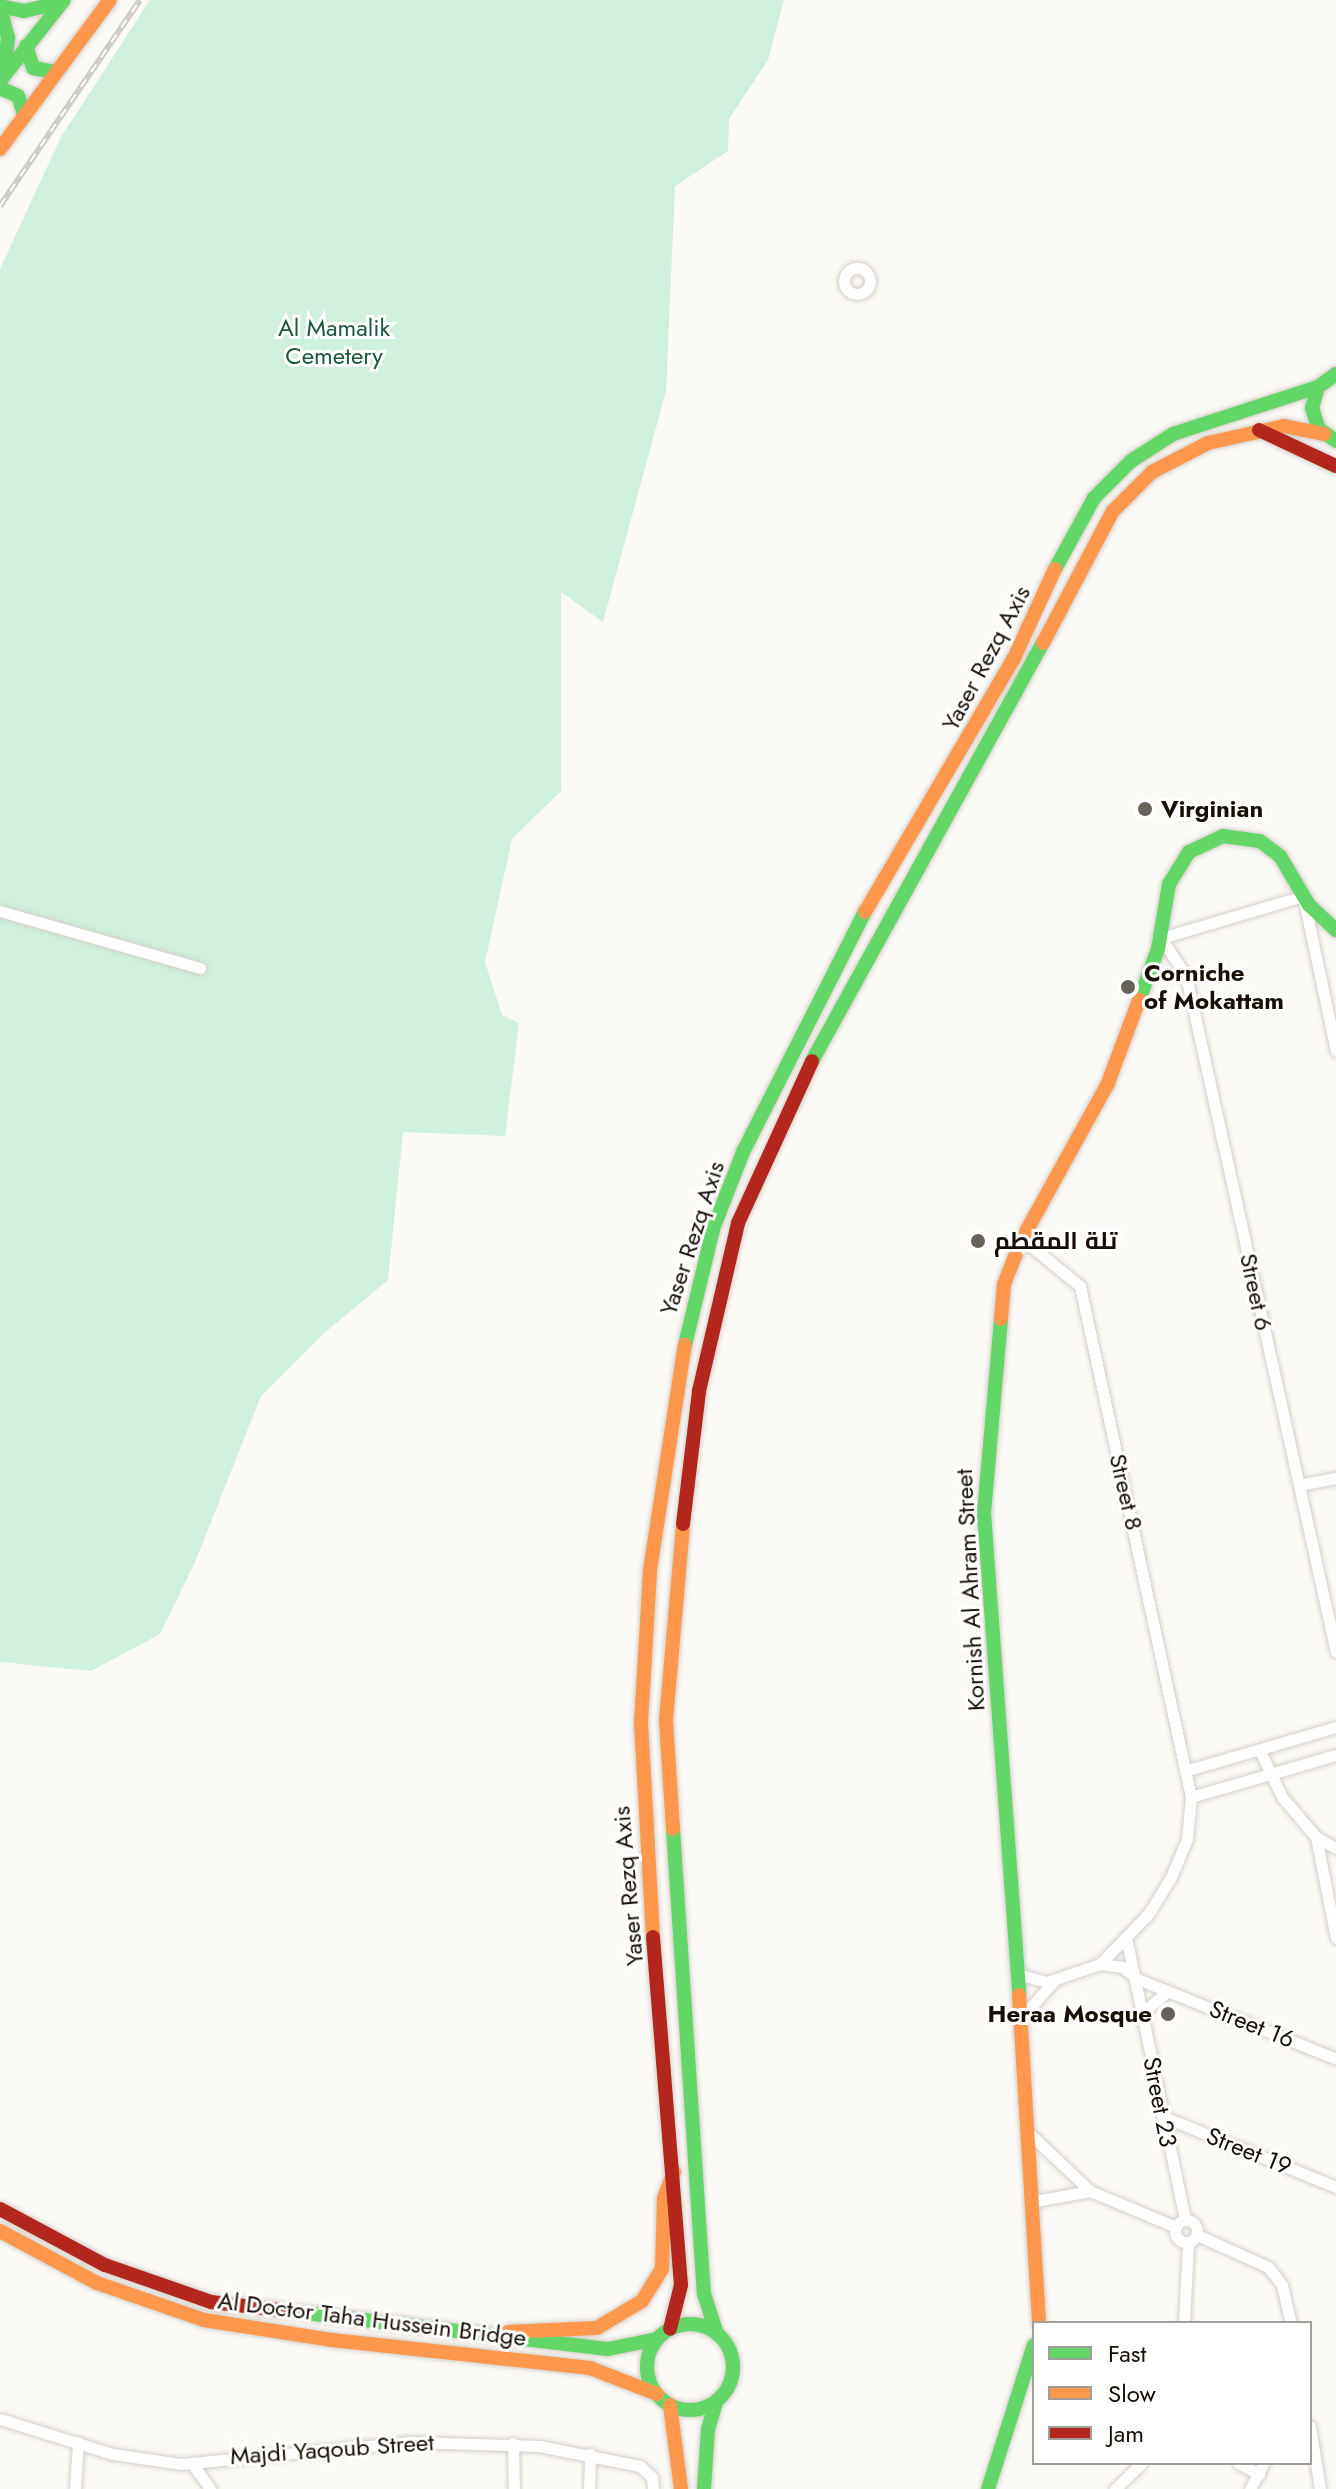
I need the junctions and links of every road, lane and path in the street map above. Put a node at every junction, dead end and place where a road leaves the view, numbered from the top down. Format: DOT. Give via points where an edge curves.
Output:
graph roads {
  1 [pos="64,0"];
  2 [pos="110,0"];
  3 [pos="0,7"];
  4 [pos="26,46"];
  5 [pos="56,72"];
  6 [pos="1,81"];
  7 [pos="25,116"];
  8 [pos="0,149"];
  9 [pos="1336,374"];
  10 [pos="1318,387"];
  11 [pos="1257,430"];
  12 [pos="1332,440"];
  13 [pos="1336,466"];
  14 [pos="1303,896"];
  15 [pos="0,911"];
  16 [pos="1336,930"];
  17 [pos="1161,938"];
  18 [pos="200,968"];
  19 [pos="1336,1051"];
  20 [pos="1022,1239"];
  21 [pos="1336,1478"];
  22 [pos="1299,1485"];
  23 [pos="1336,1652"];
  24 [pos="1336,1727"];
  25 [pos="1261,1753"];
  26 [pos="1336,1755"];
  27 [pos="1188,1770"];
  28 [pos="1271,1778"];
  29 [pos="1191,1797"];
  30 [pos="1316,1837"];
  31 [pos="1336,1848"];
  32 [pos="1126,1937"];
  33 [pos="1336,1938"];
  34 [pos="1100,1964"];
  35 [pos="1017,1974"];
  36 [pos="1135,1977"];
  37 [pos="1054,1980"];
  38 [pos="1168,1991"];
  39 [pos="1142,2013"];
  40 [pos="1021,2018"];
  41 [pos="1336,2059"];
  42 [pos="1162,2116"];
  43 [pos="1030,2134"];
  44 [pos="674,2172"];
  45 [pos="1336,2187"];
  46 [pos="1090,2191"];
  47 [pos="1035,2201"];
  48 [pos="0,2209"];
  49 [pos="1180,2223"];
  50 [pos="0,2231"];
  51 [pos="1193,2239"];
  52 [pos="1039,2321"];
  53 [pos="1184,2321"];
  54 [pos="1291,2321"];
  55 [pos="670,2329"];
  56 [pos="717,2334"];
  57 [pos="494,2338"];
  58 [pos="657,2339"];
  59 [pos="1032,2351"];
  60 [pos="657,2394"];
  61 [pos="717,2400"];
  62 [pos="670,2405"];
  63 [pos="0,2419"];
  64 [pos="1312,2439"];
  65 [pos="78,2442"];
  66 [pos="513,2443"];
  67 [pos="590,2454"];
  68 [pos="192,2463"];
  69 [pos="1140,2465"];
  70 [pos="1262,2469"];
  71 [pos="75,2489"];
  72 [pos="210,2489"];
  73 [pos="514,2489"];
  74 [pos="589,2489"];
  75 [pos="653,2489"];
  76 [pos="681,2489"];
  77 [pos="704,2489"];
  78 [pos="988,2489"];
  79 [pos="1115,2489"];
  80 [pos="1250,2489"];
  81 [pos="1320,2489"];
  1 -- 3 [label="main road" via="38,10"];
  1 -- 4 [label="main road"];
  2 -- 5 [label="main road"];
  3 -- 6 [label="main road" via="8,37"];
  4 -- 5 [label="main road" via="33,68"];
  4 -- 6 [label="main road"];
  5 -- 7 [label="main road"];
  6 -- 7 [label="main road" via="18,96"];
  7 -- 8 [label="main road"];
  9 -- 10 [label="main road, Yaser Rezq Axis"];
  10 -- 12 [label="main road" via="1312,408"];
  10 -- 44 [label="main road, Yaser Rezq Axis" via="1173,434 1131,461 1094,498 1071,535 1014,658 848,940 749,1139 713,1229 674,1391 650,1570 641,1723 642,1801"];
  11 -- 12 [label="main road, Yaser Rezq Axis" via="1284,426"];
  11 -- 13 [label="main road"];
  11 -- 56 [label="main road, Yaser Rezq Axis" via="1208,443 1167,462 1125,497 1103,527 778,1127 727,1256 699,1391 675,1587 666,1741 704,2294"];
  14 -- 16 [label="main road, Kornish Al Ahram Street"];
  14 -- 17 [label="street"];
  14 -- 17 [label="main road, Kornish Al Ahram Street" via="1288,866 1271,848 1235,835 1211,839 1189,852 1174,872"];
  14 -- 19 [label="street"];
  15 -- 18 [label="street"];
  17 -- 20 [label="main road, Kornish Al Ahram Street" via="1101,1099"];
  17 -- 22 [label="street, Street 6" via="1186,976"];
  20 -- 27 [label="street, Street 8" via="1080,1286"];
  20 -- 35 [label="main road, Kornish Al Ahram Street" via="1001,1301 984,1513"];
  21 -- 22 [label="street"];
  22 -- 23 [label="street, Street 6"];
  24 -- 25 [label="street"];
  25 -- 27 [label="street"];
  25 -- 28 [label="street"];
  26 -- 28 [label="street"];
  27 -- 29 [label="street, Street 8"];
  28 -- 29 [label="street"];
  28 -- 30 [label="street"];
  29 -- 32 [label="street, Street 8" via="1181,1860 1161,1896"];
  30 -- 31 [label="street"];
  30 -- 33 [label="street"];
  32 -- 34 [label="street, Street 8"];
  32 -- 36 [label="street, Street 23"];
  34 -- 36 [label="street, Street 16" via="1115,1965"];
  34 -- 37 [label="street"];
  35 -- 37 [label="street" via="1038,1983"];
  35 -- 40 [label="main road, Kornish Al Ahram Street"];
  36 -- 38 [label="street, Street 16"];
  36 -- 39 [label="street, Street 23"];
  37 -- 40 [label="street"];
  38 -- 39 [label="street"];
  38 -- 41 [label="street, Street 16"];
  39 -- 42 [label="street, Street 23"];
  40 -- 43 [label="main road, Kornish Al Ahram Street"];
  42 -- 45 [label="street, Street 19"];
  42 -- 49 [label="street, Street 23"];
  43 -- 46 [label="street"];
  43 -- 47 [label="main road, Kornish Al Ahram Street"];
  44 -- 55 [label="main road, Yaser Rezq Axis" via="681,2297"];
  44 -- 57 [label="main road" via="664,2198 662,2269 633,2310 597,2328 538,2327"];
  46 -- 47 [label="street"];
  46 -- 49 [label="street"];
  47 -- 52 [label="main road, Kornish Al Ahram Street"];
  48 -- 57 [label="main road, Al Doctor Taha Hussein Bridge" via="73,2250 175,2293 248,2309"];
  49 -- 51 [label="street" via="1194,2223"];
  49 -- 51 [label="street" via="1179,2240"];
  50 -- 60 [label="main road, Al Doctor Taha Hussein Bridge" via="97,2283 204,2320 590,2368"];
  51 -- 53 [label="street"];
  51 -- 54 [label="street" via="1268,2267 1282,2285"];
  55 -- 56 [label="main road" via="694,2324"];
  55 -- 58 [label="main road"];
  56 -- 61 [label="main road" via="733,2363 731,2379"];
  57 -- 58 [label="main road, Al Doctor Taha Hussein Bridge" via="608,2349"];
  58 -- 60 [label="main road" via="647,2363"];
  59 -- 78 [label="main road"];
  60 -- 62 [label="main road"];
  61 -- 62 [label="main road" via="694,2410"];
  61 -- 77 [label="main road" via="708,2429"];
  62 -- 76 [label="main road"];
  63 -- 65 [label="street, Majdi Yaqoub Street"];
  64 -- 81 [label="street"];
  65 -- 68 [label="street, Majdi Yaqoub Street" via="140,2460"];
  65 -- 71 [label="street"];
  66 -- 67 [label="street, Majdi Yaqoub Street"];
  66 -- 68 [label="street, Majdi Yaqoub Street" via="411,2442"];
  66 -- 73 [label="street"];
  67 -- 74 [label="street"];
  67 -- 75 [label="street, Majdi Yaqoub Street" via="644,2468"];
  68 -- 72 [label="street"];
  69 -- 79 [label="street"];
  70 -- 80 [label="street"];
}
